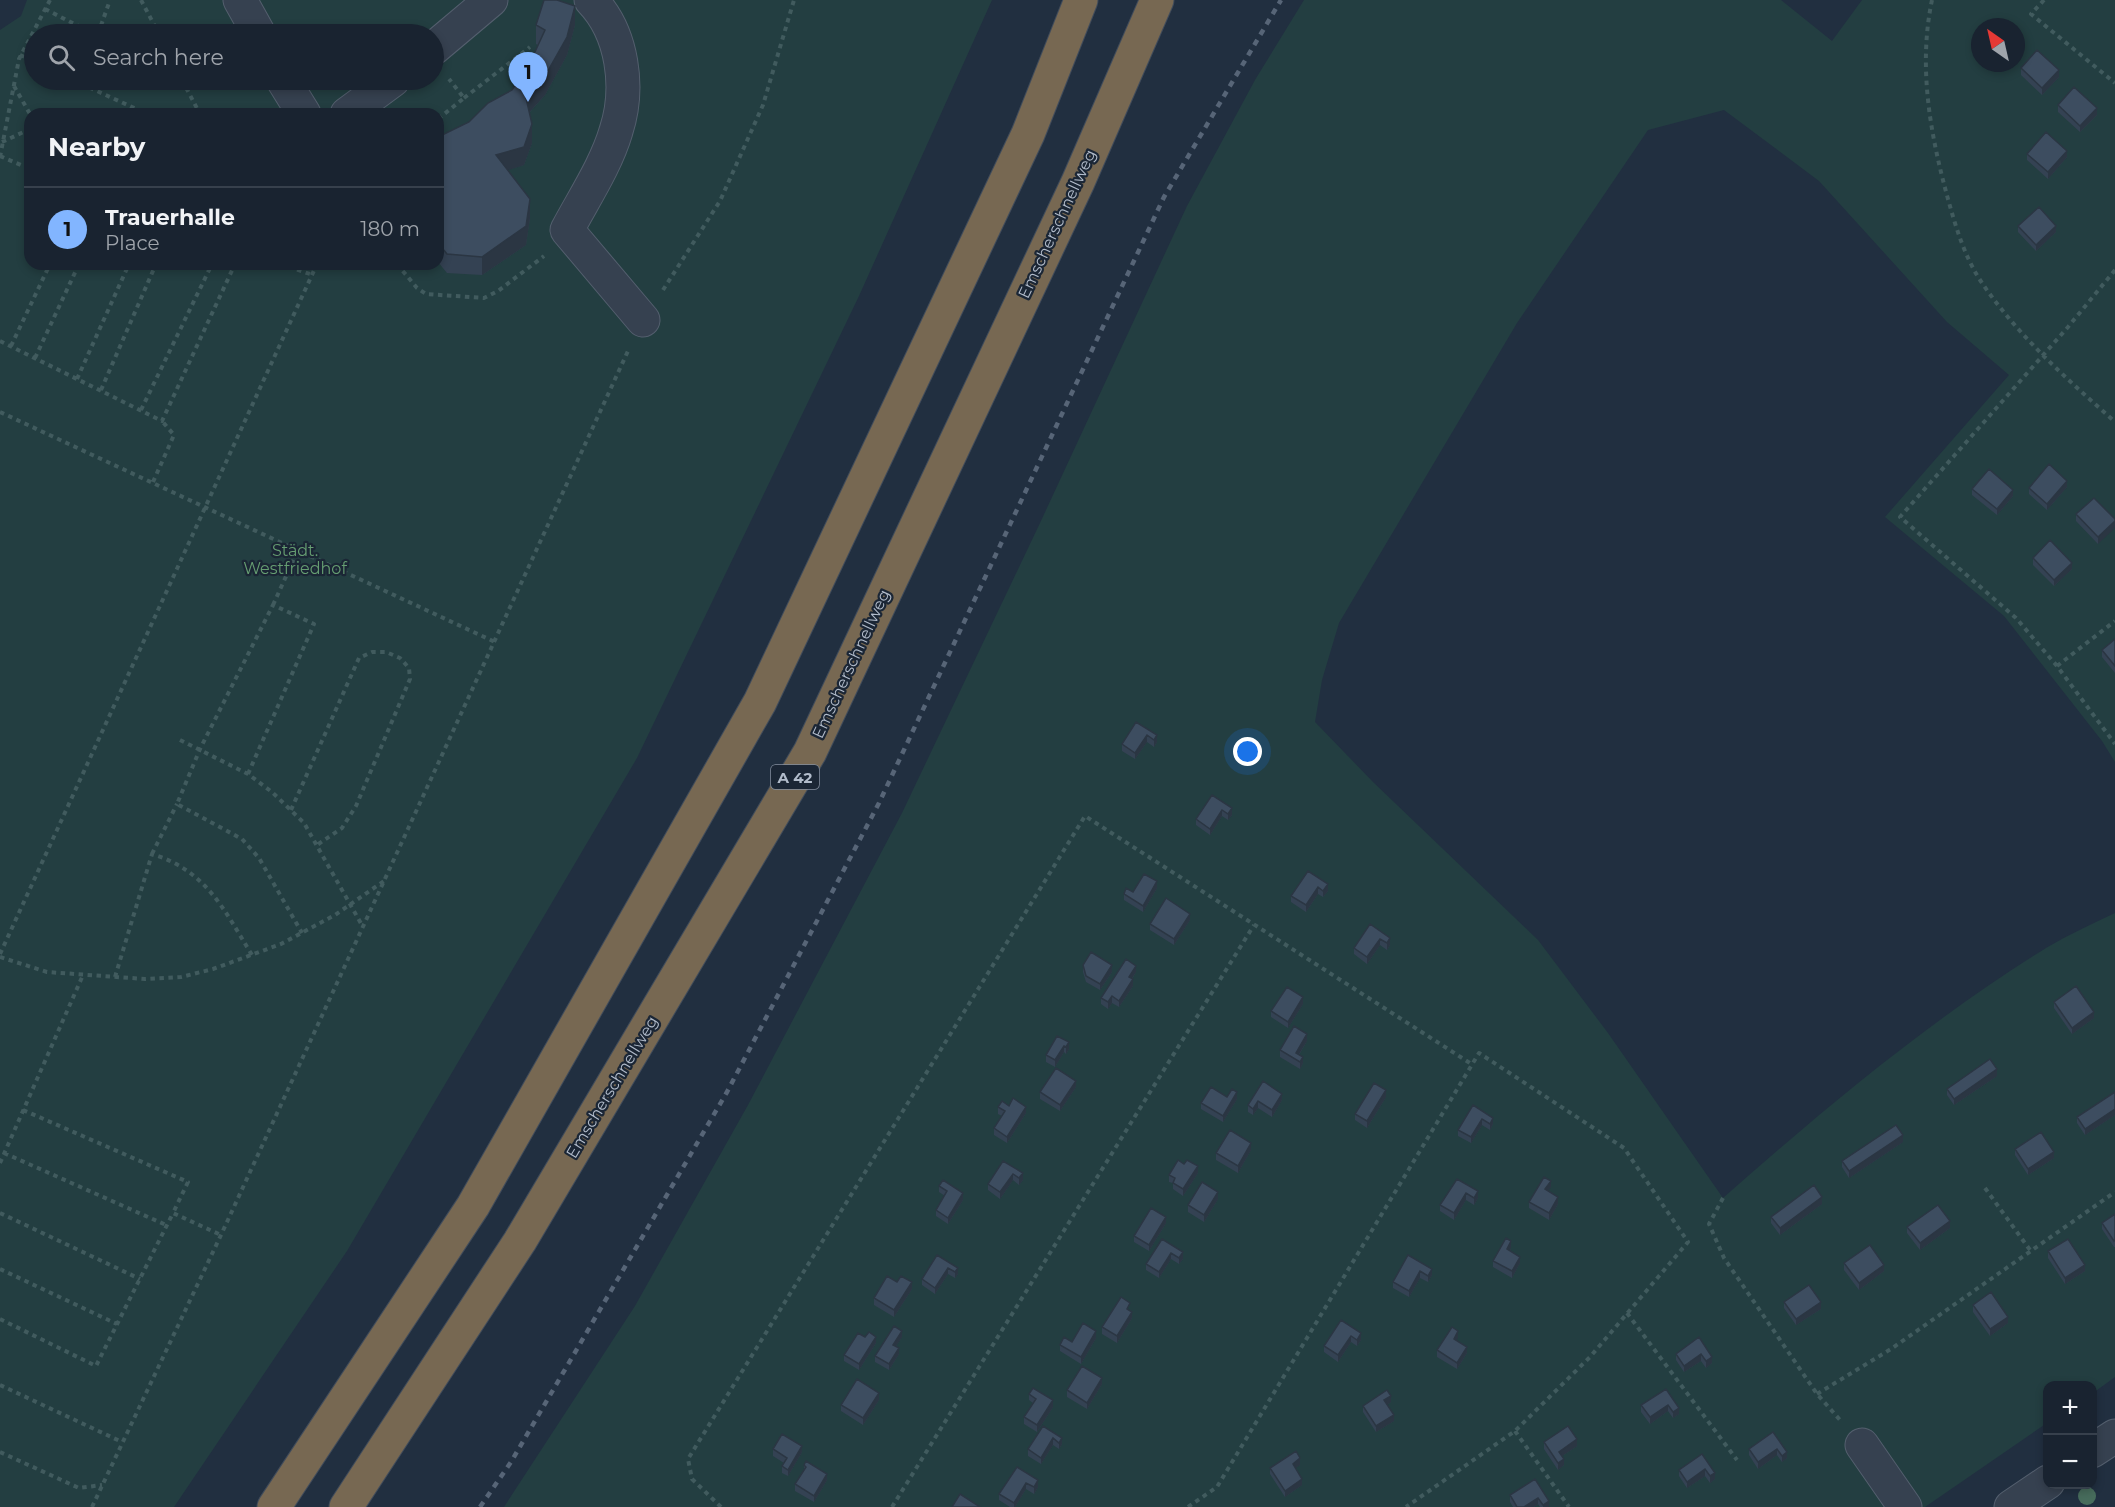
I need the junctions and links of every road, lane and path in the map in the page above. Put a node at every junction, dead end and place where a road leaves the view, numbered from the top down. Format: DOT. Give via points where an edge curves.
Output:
graph roads {
  1 [pos="50,0"];
  2 [pos="110,0"];
  3 [pos="141,0"];
  4 [pos="240,0"];
  5 [pos="491,0"];
  6 [pos="591,0"];
  7 [pos="794,0"];
  8 [pos="1082,0"];
  9 [pos="1157,0"];
  10 [pos="1932,0"];
  11 [pos="2044,0"];
  12 [pos="45,9"];
  13 [pos="37,24"];
  14 [pos="76,24"];
  15 [pos="100,24"];
  16 [pos="154,24"];
  17 [pos="253,24"];
  18 [pos="530,47"];
  19 [pos="24,48"];
  20 [pos="20,55"];
  21 [pos="24,57"];
  22 [pos="444,57"];
  23 [pos="444,68"];
  24 [pos="2115,83"];
  25 [pos="13,85"];
  26 [pos="95,90"];
  27 [pos="187,90"];
  28 [pos="290,90"];
  29 [pos="379,90"];
  30 [pos="464,98"];
  31 [pos="26,108"];
  32 [pos="134,108"];
  33 [pos="197,108"];
  34 [pos="300,108"];
  35 [pos="355,108"];
  36 [pos="444,114"];
  37 [pos="24,132"];
  38 [pos="2,142"];
  39 [pos="0,156"];
  40 [pos="24,167"];
  41 [pos="567,230"];
  42 [pos="47,270"];
  43 [pos="76,270"];
  44 [pos="126,270"];
  45 [pos="153,270"];
  46 [pos="209,270"];
  47 [pos="232,270"];
  48 [pos="298,270"];
  49 [pos="315,270"];
  50 [pos="402,270"];
  51 [pos="2115,270"];
  52 [pos="313,275"];
  53 [pos="643,320"];
  54 [pos="0,341"];
  55 [pos="11,346"];
  56 [pos="2042,354"];
  57 [pos="35,358"];
  58 [pos="77,379"];
  59 [pos="101,390"];
  60 [pos="141,410"];
  61 [pos="0,412"];
  62 [pos="162,421"];
  63 [pos="2115,422"];
  64 [pos="153,482"];
  65 [pos="207,507"];
  66 [pos="298,550"];
  67 [pos="273,605"];
  68 [pos="2115,621"];
  69 [pos="495,642"];
  70 [pos="2057,666"];
  71 [pos="180,740"];
  72 [pos="2115,744"];
  73 [pos="200,749"];
  74 [pos="248,774"];
  75 [pos="177,804"];
  76 [pos="291,810"];
  77 [pos="317,845"];
  78 [pos="152,854"];
  79 [pos="385,880"];
  80 [pos="350,905"];
  81 [pos="1254,925"];
  82 [pos="363,927"];
  83 [pos="302,933"];
  84 [pos="252,955"];
  85 [pos="0,956"];
  86 [pos="83,975"];
  87 [pos="115,977"];
  88 [pos="1473,1065"];
  89 [pos="23,1110"];
  90 [pos="4,1153"];
  91 [pos="0,1163"];
  92 [pos="1985,1188"];
  93 [pos="2115,1192"];
  94 [pos="1723,1198"];
  95 [pos="0,1213"];
  96 [pos="173,1213"];
  97 [pos="166,1225"];
  98 [pos="221,1235"];
  99 [pos="2030,1250"];
  100 [pos="0,1269"];
  101 [pos="140,1279"];
  102 [pos="1627,1313"];
  103 [pos="0,1319"];
  104 [pos="117,1324"];
  105 [pos="0,1385"];
  106 [pos="1817,1394"];
  107 [pos="1515,1431"];
  108 [pos="2115,1436"];
  109 [pos="122,1442"];
  110 [pos="1862,1445"];
  111 [pos="2097,1448"];
  112 [pos="0,1452"];
  113 [pos="1737,1460"];
  114 [pos="102,1485"];
  115 [pos="2043,1485"];
  116 [pos="92,1507"];
  117 [pos="274,1507"];
  118 [pos="346,1507"];
  119 [pos="720,1507"];
  120 [pos="892,1507"];
  121 [pos="1188,1507"];
  122 [pos="1406,1507"];
  123 [pos="1569,1507"];
  124 [pos="1905,1507"];
  125 [pos="2011,1507"];
  1 -- 12 [label="path"];
  2 -- 15 [label="path"];
  3 -- 16 [label="path"];
  4 -- 17 [label="street"];
  5 -- 22 [label="street"];
  6 -- 41 [label="street" via="613,35 621,62 622,102 617,130"];
  7 -- 53 [label="path" via="763,105 720,201"];
  8 -- 117 [label="highway" via="1028,134 760,702 473,1206"];
  9 -- 118 [label="highway, Emscherschnellweg / A 42" via="1078,182 810,752 520,1241"];
  10 -- 56 [label="path" via="1926,64 1929,113 1955,223 1980,281 2004,314"];
  11 -- 24 [label="path" via="2031,14"];
  12 -- 13 [label="path"];
  12 -- 14 [label="path"];
  18 -- 30 [label="path"];
  19 -- 20 [label="path"];
  20 -- 21 [label="path"];
  20 -- 25 [label="path"];
  23 -- 30 [label="path"];
  25 -- 31 [label="path"];
  25 -- 38 [label="path"];
  26 -- 32 [label="path"];
  27 -- 33 [label="path"];
  28 -- 34 [label="street"];
  29 -- 35 [label="street"];
  30 -- 36 [label="path"];
  37 -- 38 [label="path"];
  38 -- 39 [label="path"];
  39 -- 40 [label="path"];
  41 -- 50 [label="path" via="559,245 484,298 426,294"];
  41 -- 53 [label="street"];
  42 -- 55 [label="path"];
  43 -- 57 [label="path"];
  44 -- 58 [label="path"];
  45 -- 59 [label="path"];
  46 -- 60 [label="path"];
  47 -- 62 [label="path"];
  48 -- 52 [label="path"];
  49 -- 52 [label="path"];
  51 -- 56 [label="path"];
  52 -- 65 [label="path"];
  53 -- 69 [label="path"];
  54 -- 55 [label="path"];
  55 -- 57 [label="path"];
  56 -- 63 [label="path"];
  56 -- 70 [label="path" via="1900,517 2016,618"];
  57 -- 58 [label="path"];
  58 -- 59 [label="path"];
  59 -- 60 [label="path"];
  60 -- 62 [label="path"];
  61 -- 64 [label="path"];
  62 -- 64 [label="path" via="174,438"];
  64 -- 65 [label="path"];
  65 -- 66 [label="path"];
  65 -- 85 [label="path"];
  66 -- 67 [label="path"];
  66 -- 69 [label="path"];
  67 -- 73 [label="path"];
  67 -- 74 [label="path" via="314,624"];
  68 -- 70 [label="path"];
  69 -- 79 [label="path"];
  70 -- 72 [label="path"];
  71 -- 73 [label="path"];
  73 -- 74 [label="path"];
  73 -- 75 [label="path"];
  74 -- 76 [label="path"];
  75 -- 78 [label="path"];
  75 -- 83 [label="path" via="242,839 259,858"];
  76 -- 77 [label="path"];
  76 -- 77 [label="path" via="359,658 372,652 386,652 400,658 409,668 410,679 356,806 342,828"];
  77 -- 80 [label="path"];
  78 -- 84 [label="path" via="183,867 208,888"];
  78 -- 87 [label="path"];
  79 -- 80 [label="path"];
  79 -- 82 [label="path"];
  80 -- 82 [label="path"];
  80 -- 83 [label="path"];
  81 -- 88 [label="path"];
  81 -- 119 [label="path" via="1085,816 688,1459 692,1479"];
  81 -- 120 [label="path"];
  82 -- 98 [label="path"];
  83 -- 84 [label="path"];
  84 -- 87 [label="path" via="181,977"];
  85 -- 86 [label="path" via="47,972"];
  86 -- 87 [label="path"];
  86 -- 89 [label="path"];
  88 -- 102 [label="path" via="1479,1053 1624,1148 1688,1242"];
  88 -- 121 [label="path" via="1217,1486"];
  89 -- 90 [label="path"];
  89 -- 96 [label="path" via="188,1182"];
  90 -- 91 [label="path"];
  90 -- 97 [label="path"];
  92 -- 99 [label="path"];
  93 -- 99 [label="path"];
  94 -- 106 [label="path" via="1709,1224 1724,1258"];
  95 -- 101 [label="path"];
  96 -- 97 [label="path"];
  96 -- 98 [label="path"];
  97 -- 101 [label="path"];
  98 -- 109 [label="path"];
  99 -- 106 [label="path" via="1891,1349"];
  100 -- 104 [label="path"];
  101 -- 104 [label="path"];
  102 -- 107 [label="path" via="1590,1357"];
  102 -- 113 [label="path"];
  103 -- 104 [label="path" via="96,1366"];
  105 -- 109 [label="path"];
  106 -- 110 [label="path"];
  107 -- 122 [label="path"];
  107 -- 123 [label="path"];
  108 -- 111 [label="street"];
  109 -- 114 [label="path"];
  110 -- 124 [label="street"];
  112 -- 114 [label="path" via="79,1488"];
  114 -- 116 [label="path"];
  115 -- 125 [label="street"];
}
